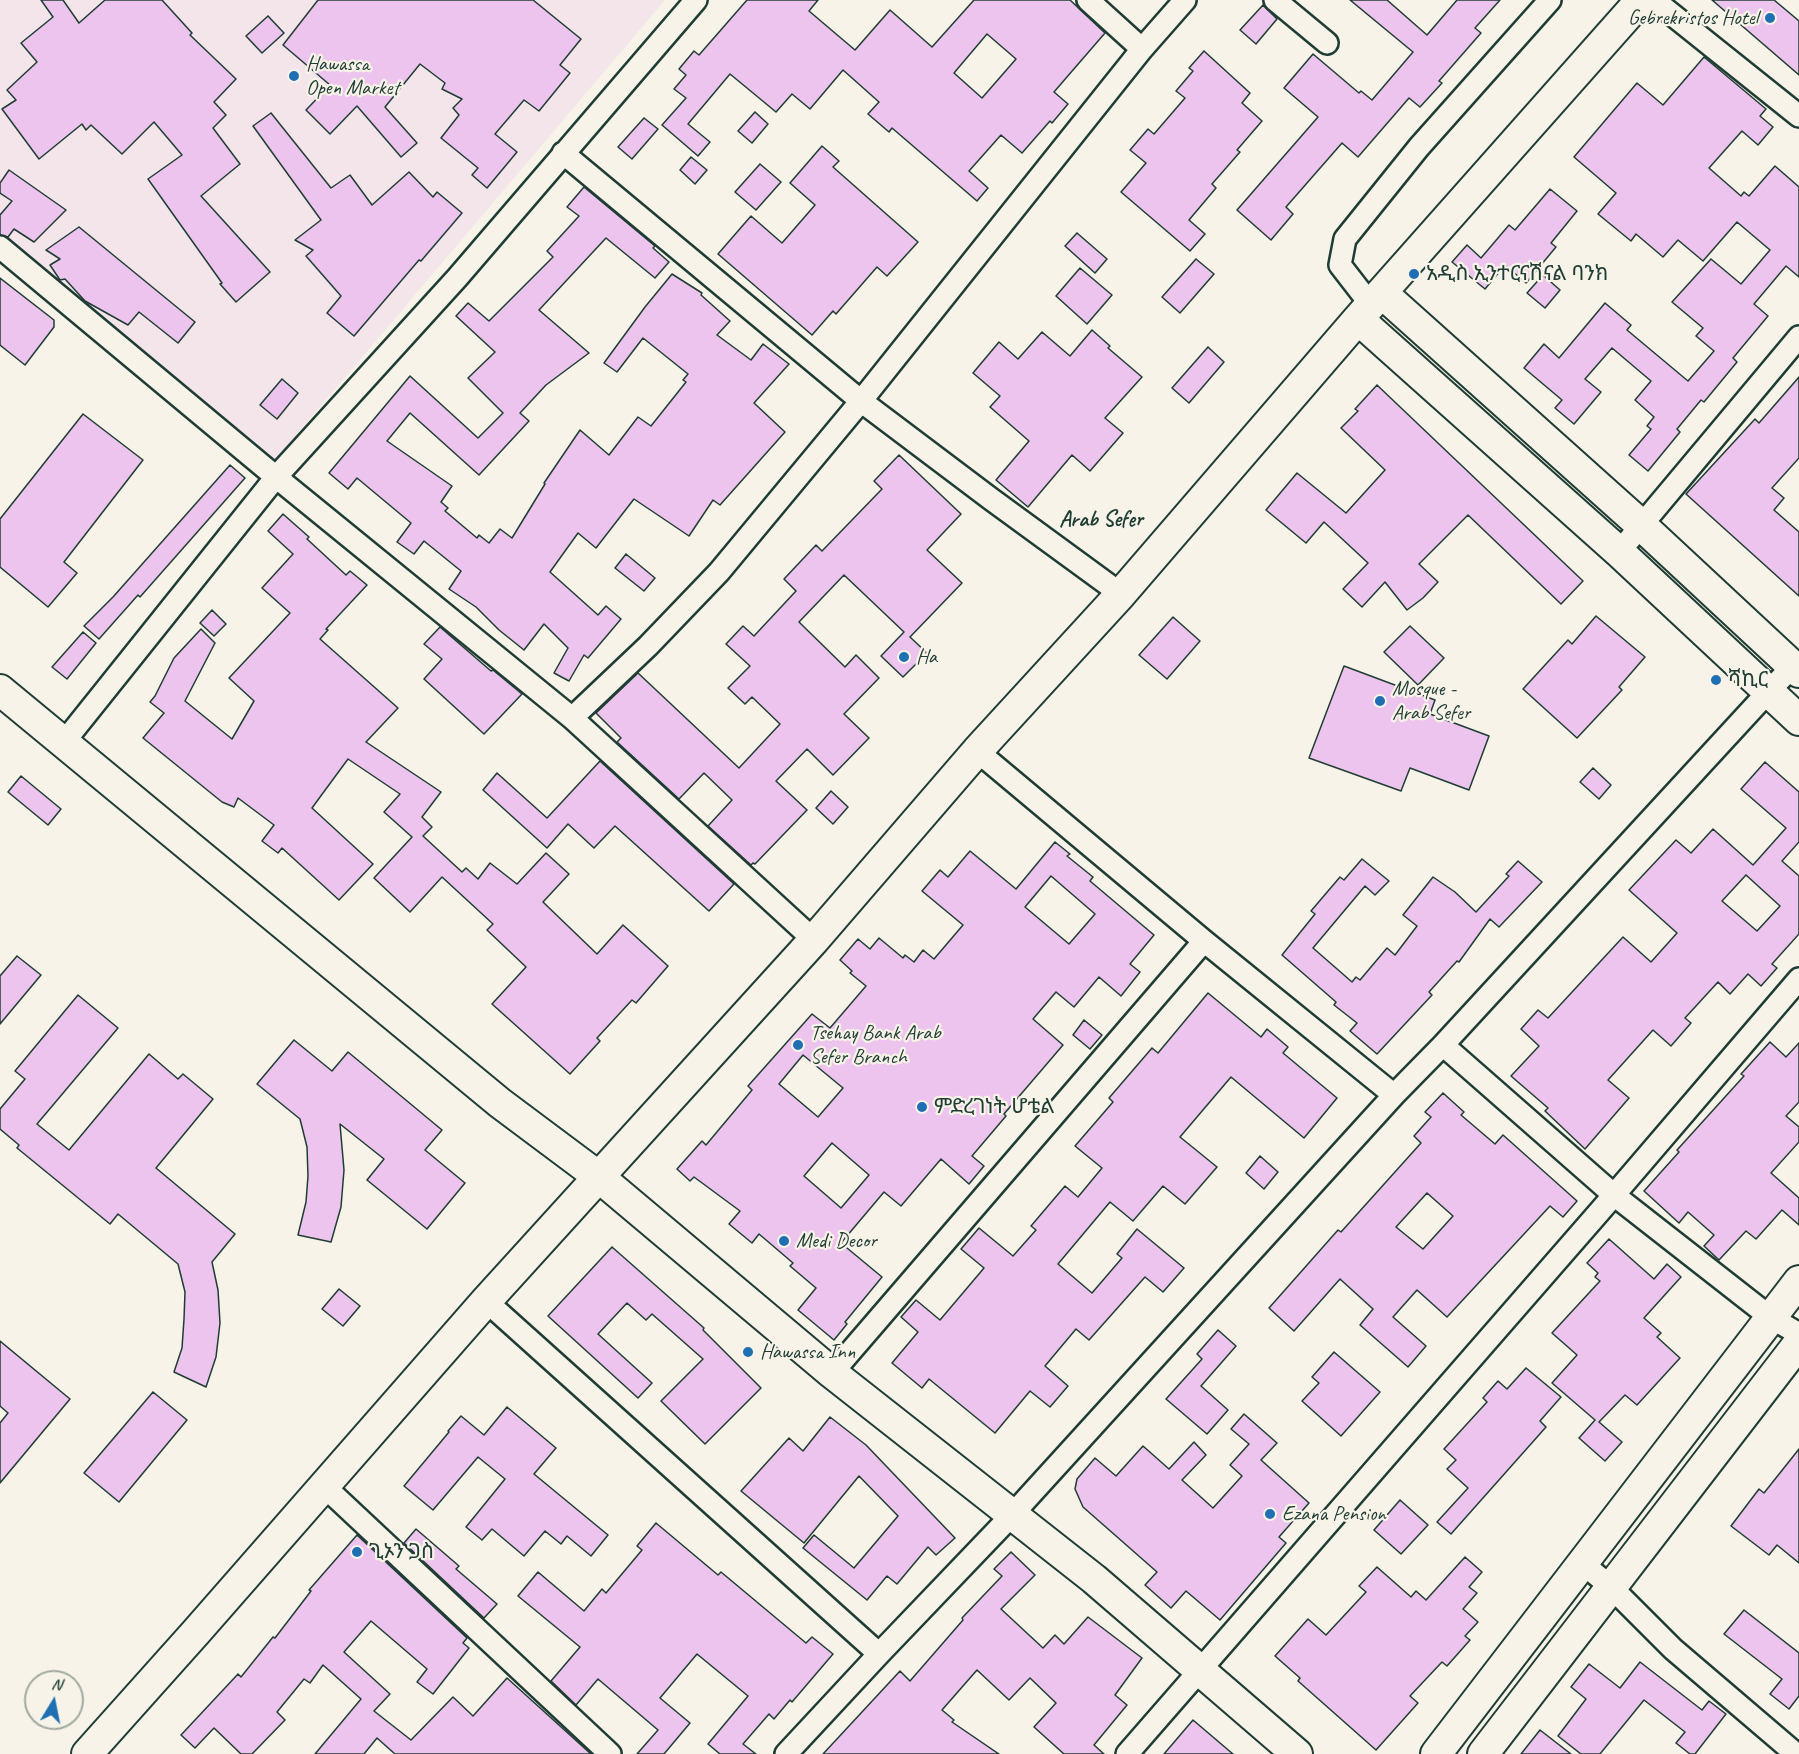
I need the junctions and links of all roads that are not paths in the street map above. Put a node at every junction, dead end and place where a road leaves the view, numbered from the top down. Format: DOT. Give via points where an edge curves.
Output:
graph roads {
  1 [pos="696,0"];
  2 [pos="1088,0"];
  3 [pos="1185,0"];
  4 [pos="1275,0"];
  5 [pos="1550,0"];
  6 [pos="1641,0"];
  7 [pos="1653,0"];
  8 [pos="1326,43"];
  9 [pos="1142,49"];
  10 [pos="1799,116"];
  11 [pos="563,153"];
  12 [pos="0,247"];
  13 [pos="1370,306"];
  14 [pos="1799,337"];
  15 [pos="861,401"];
  16 [pos="276,477"];
  17 [pos="1641,525"];
  18 [pos="1619,552"];
  19 [pos="1121,594"];
  20 [pos="1796,669"];
  21 [pos="0,690"];
  22 [pos="1768,692"];
  23 [pos="572,718"];
  24 [pos="1799,720"];
  25 [pos="64,742"];
  26 [pos="977,751"];
  27 [pos="814,940"];
  28 [pos="1204,942"];
  29 [pos="1799,979"];
  30 [pos="1443,1045"];
  31 [pos="1394,1095"];
  32 [pos="599,1177"];
  33 [pos="1614,1195"];
  34 [pos="1799,1281"];
  35 [pos="486,1301"];
  36 [pos="1770,1317"];
  37 [pos="1799,1334"];
  38 [pos="1799,1343"];
  39 [pos="832,1372"];
  40 [pos="324,1486"];
  41 [pos="1011,1516"];
  42 [pos="1581,1563"];
  43 [pos="1611,1587"];
  44 [pos="879,1654"];
  45 [pos="1199,1670"];
  46 [pos="87,1754"];
  47 [pos="610,1754"];
  48 [pos="786,1754"];
  49 [pos="1127,1754"];
  50 [pos="1297,1754"];
  51 [pos="1436,1754"];
  52 [pos="1483,1754"];
  53 [pos="1796,1754"];
  1 -- 11 [label="street"];
  2 -- 9 [label="street"];
  3 -- 9 [label="street"];
  4 -- 8 [label="street"];
  5 -- 13 [label="street" via="1419,147 1345,239 1340,266"];
  6 -- 13 [label="street"];
  7 -- 10 [label="street"];
  9 -- 15 [label="street"];
  11 -- 15 [label="street"];
  11 -- 16 [label="street" via="457,278"];
  12 -- 16 [label="street"];
  13 -- 17 [label="street"];
  13 -- 18 [label="street"];
  13 -- 19 [label="street"];
  14 -- 17 [label="street"];
  15 -- 19 [label="street"];
  15 -- 23 [label="street" via="719,572"];
  16 -- 23 [label="street"];
  16 -- 25 [label="street"];
  17 -- 18 [label="street"];
  17 -- 20 [label="street"];
  18 -- 22 [label="street"];
  19 -- 26 [label="street"];
  20 -- 22 [label="street"];
  21 -- 25 [label="street"];
  22 -- 24 [label="street"];
  22 -- 30 [label="street"];
  23 -- 27 [label="street"];
  25 -- 32 [label="street" via="500,1103"];
  26 -- 27 [label="street"];
  26 -- 28 [label="street"];
  27 -- 32 [label="street"];
  28 -- 31 [label="street"];
  28 -- 39 [label="street"];
  29 -- 33 [label="street"];
  30 -- 31 [label="street"];
  30 -- 33 [label="street"];
  31 -- 41 [label="street"];
  32 -- 35 [label="street"];
  32 -- 39 [label="street"];
  33 -- 36 [label="street"];
  33 -- 45 [label="street"];
  34 -- 36 [label="street"];
  35 -- 40 [label="street"];
  35 -- 44 [label="street"];
  36 -- 37 [label="street"];
  36 -- 42 [label="street"];
  38 -- 43 [label="street"];
  39 -- 41 [label="street"];
  40 -- 46 [label="street"];
  40 -- 47 [label="street"];
  41 -- 44 [label="street"];
  41 -- 45 [label="street" via="1094,1580"];
  42 -- 43 [label="street"];
  42 -- 51 [label="street"];
  43 -- 52 [label="street"];
  43 -- 53 [label="street" via="1673,1649"];
  44 -- 48 [label="street"];
  45 -- 49 [label="street"];
  45 -- 50 [label="street"];
}
